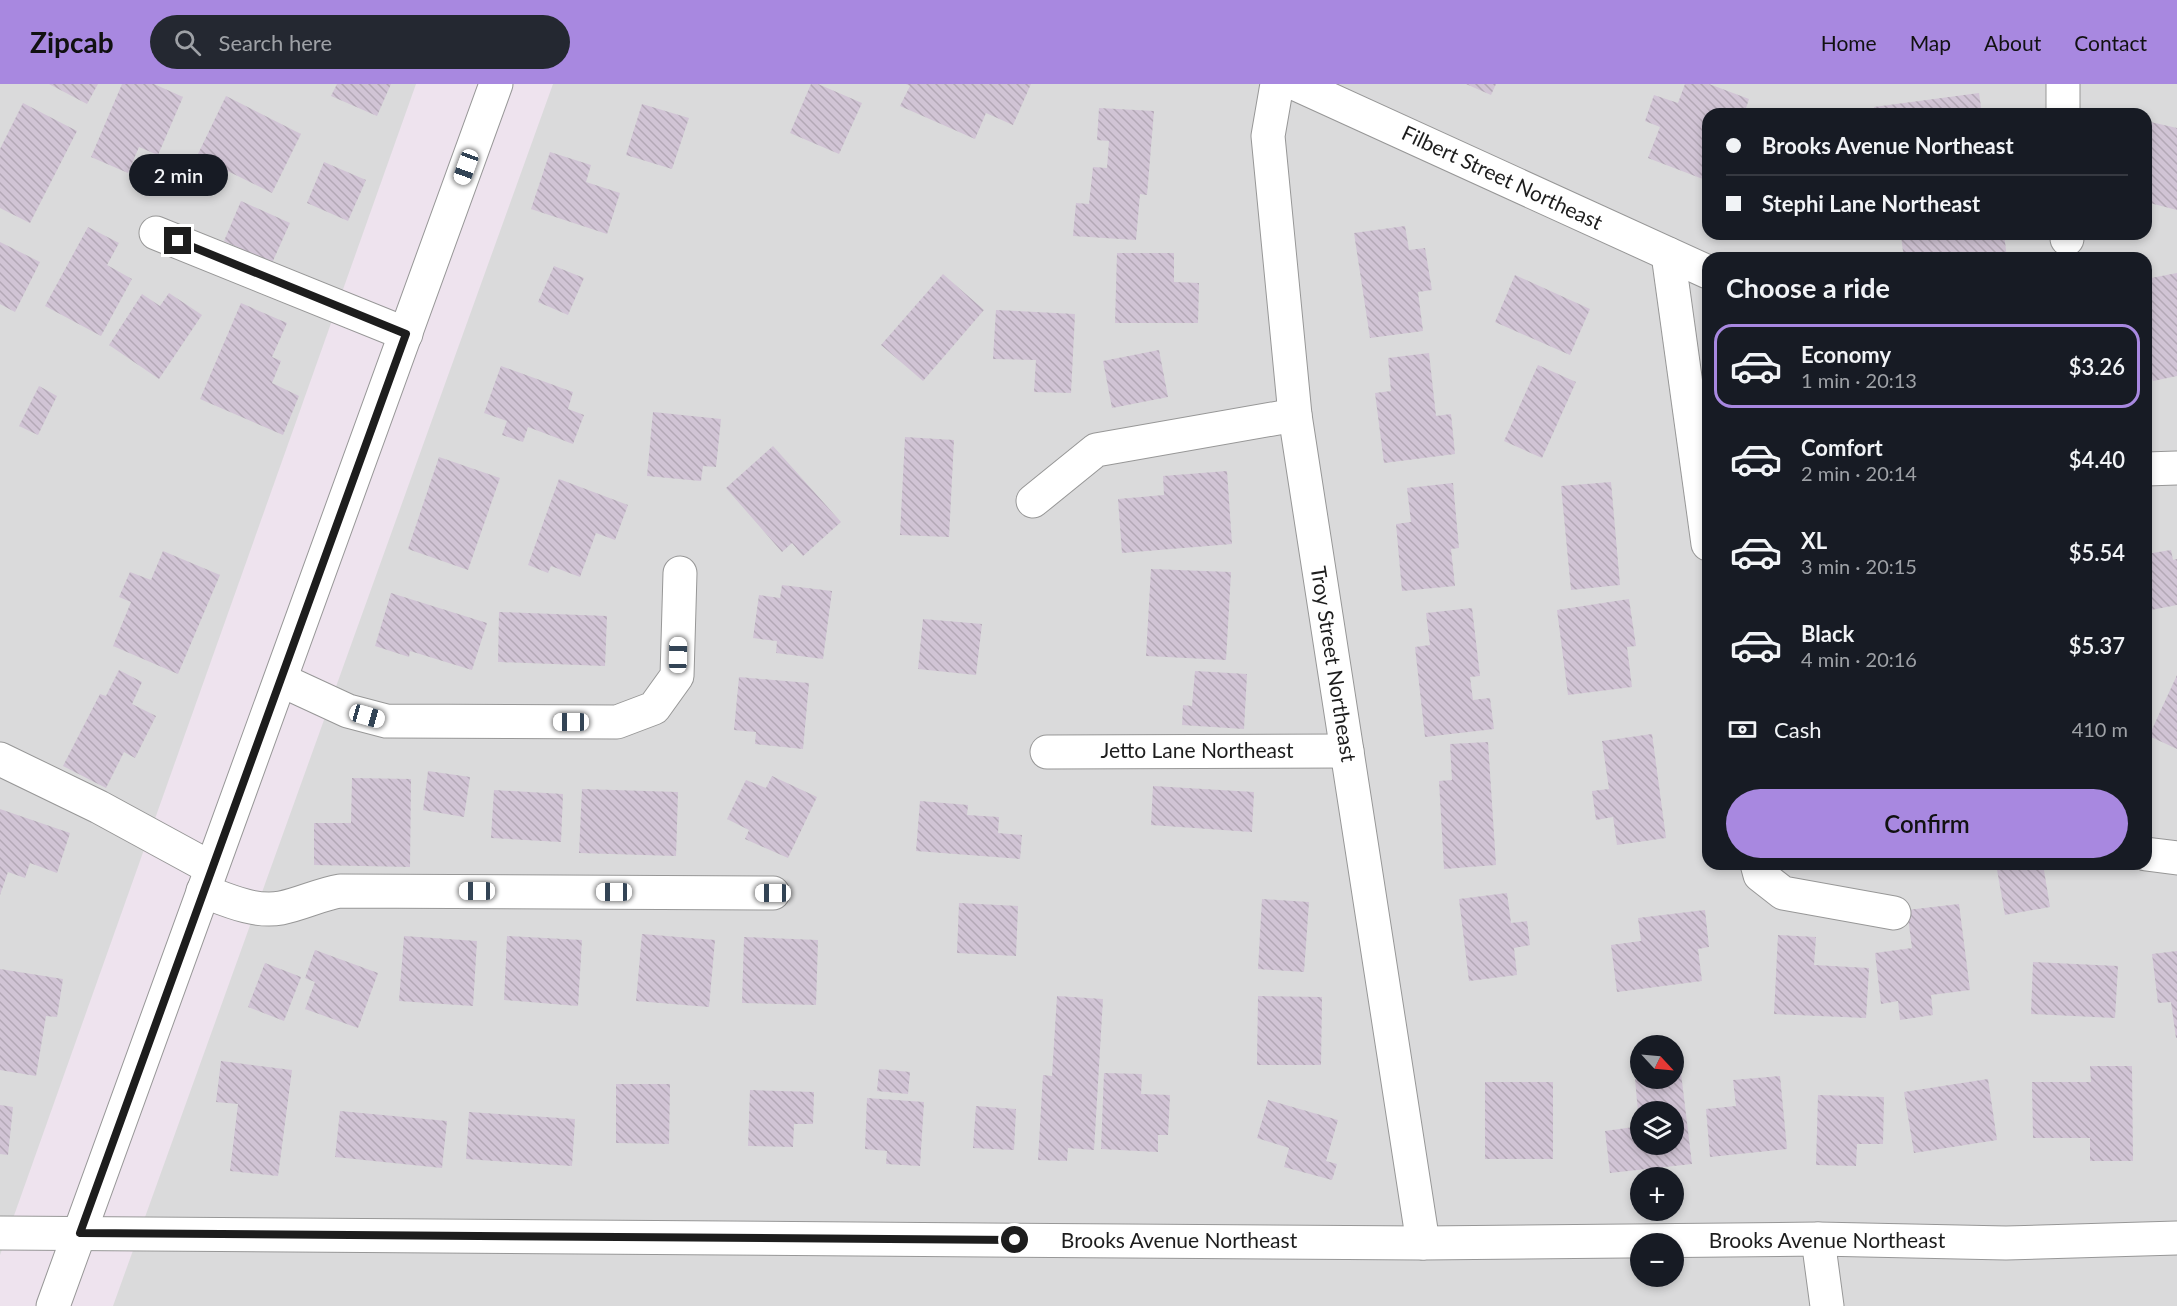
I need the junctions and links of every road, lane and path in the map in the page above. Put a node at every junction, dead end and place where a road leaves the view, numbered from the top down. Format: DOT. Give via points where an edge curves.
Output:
graph roads {
  1 [pos="496,84"];
  2 [pos="1277,84"];
  3 [pos="1296,84"];
  4 [pos="2062,84"];
  5 [pos="2063,108"];
  6 [pos="156,233"];
  7 [pos="1668,254"];
  8 [pos="1702,269"];
  9 [pos="406,334"];
  10 [pos="1295,415"];
  11 [pos="2177,468"];
  12 [pos="2152,469"];
  13 [pos="1702,500"];
  14 [pos="1033,501"];
  15 [pos="680,573"];
  16 [pos="281,680"];
  17 [pos="1347,751"];
  18 [pos="1047,752"];
  19 [pos="0,759"];
  20 [pos="2152,855"];
  21 [pos="2177,858"];
  22 [pos="1758,870"];
  23 [pos="207,880"];
  24 [pos="773,893"];
  25 [pos="1894,913"];
  26 [pos="0,1233"];
  27 [pos="80,1233"];
  28 [pos="2177,1238"];
  29 [pos="1818,1239"];
  30 [pos="1423,1243"];
  31 [pos="53,1306"];
  32 [pos="1827,1306"];
  1 -- 9 [label="street"];
  2 -- 10 [label="street, Troy Street Northeast" via="1268,135"];
  3 -- 7 [label="street, Filbert Street Northeast"];
  4 -- 5 [label="street"];
  6 -- 9 [label="street"];
  7 -- 8 [label="street, Filbert Street Northeast"];
  7 -- 13 [label="street"];
  9 -- 16 [label="street"];
  10 -- 14 [label="street" via="1096,450"];
  10 -- 17 [label="street, Troy Street Northeast"];
  11 -- 12 [label="street"];
  15 -- 16 [label="street" via="677,676 654,708 617,722 386,721 348,711"];
  16 -- 23 [label="street"];
  17 -- 18 [label="street, Jetto Lane Northeast"];
  17 -- 30 [label="street, Troy Street Northeast"];
  19 -- 23 [label="street" via="99,807"];
  20 -- 21 [label="street"];
  22 -- 25 [label="street" via="1783,893"];
  23 -- 24 [label="street" via="240,904 268,909 340,891"];
  23 -- 27 [label="street"];
  26 -- 27 [label="street, Brooks Avenue Northeast"];
  27 -- 30 [label="street, Brooks Avenue Northeast"];
  27 -- 31 [label="street"];
  28 -- 29 [label="street, Brooks Avenue Northeast" via="2006,1243"];
  29 -- 30 [label="street, Brooks Avenue Northeast"];
  29 -- 32 [label="street"];
}
